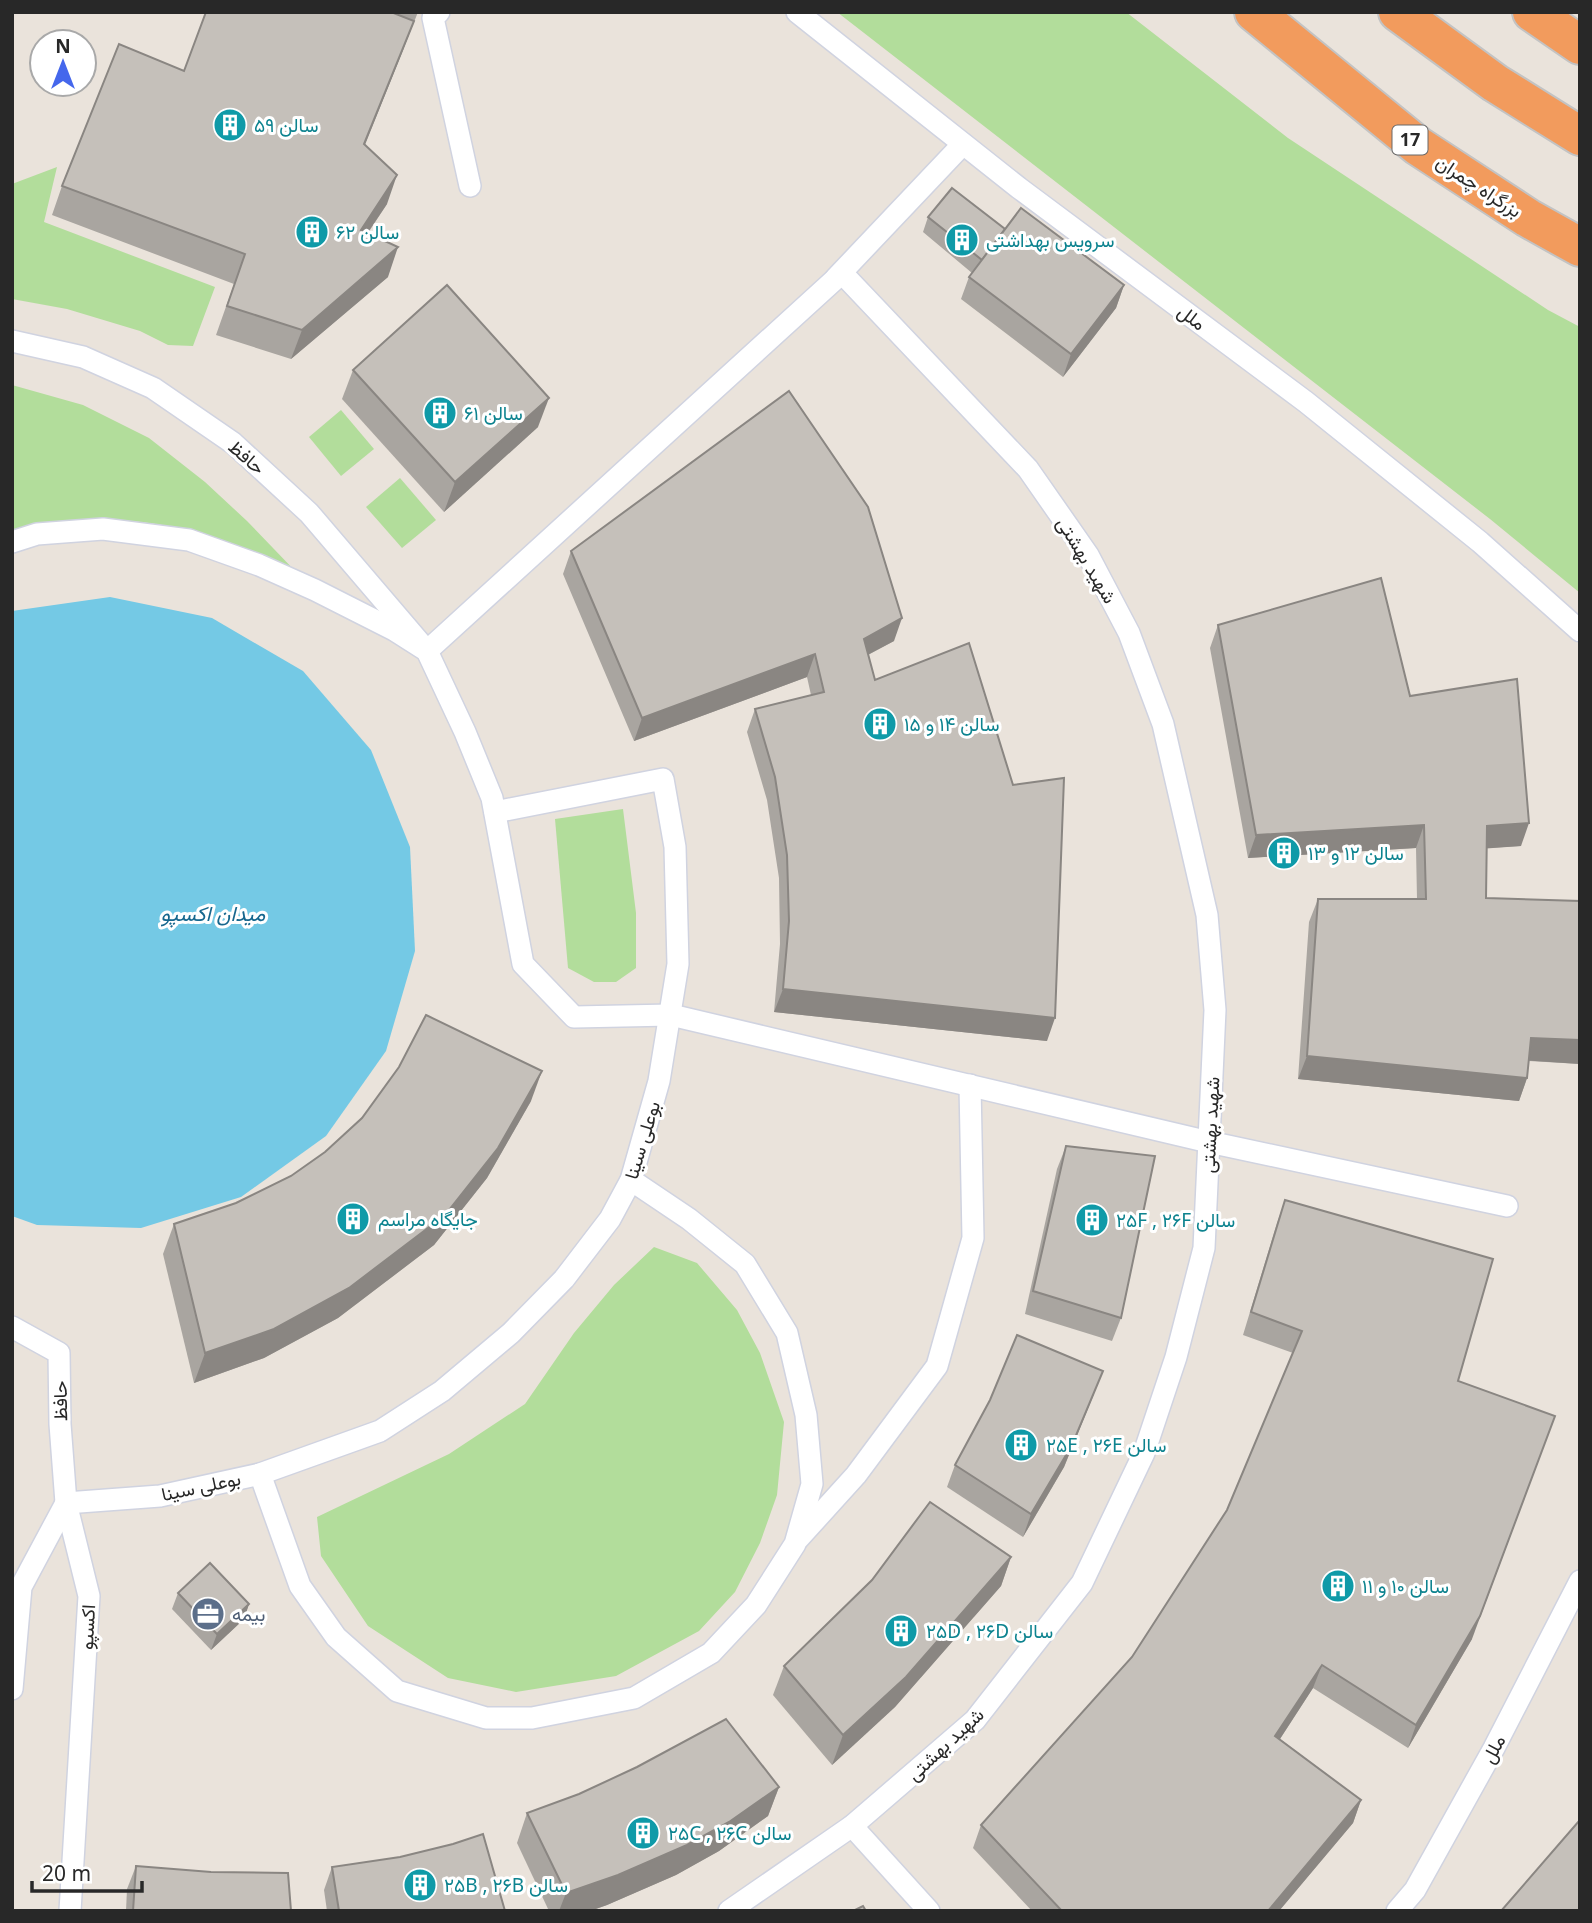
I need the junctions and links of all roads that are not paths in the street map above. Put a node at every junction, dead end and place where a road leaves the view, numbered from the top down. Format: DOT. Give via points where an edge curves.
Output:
graph roads {
  1 [pos="439,12"];
  2 [pos="797,12"];
  3 [pos="1254,12"];
  4 [pos="1398,12"];
  5 [pos="1532,12"];
  6 [pos="1580,44"];
  7 [pos="1580,136"];
  8 [pos="963,144"];
  9 [pos="470,186"];
  10 [pos="1580,247"];
  11 [pos="839,275"];
  12 [pos="12,341"];
  13 [pos="12,542"];
  14 [pos="1580,631"];
  15 [pos="427,651"];
  16 [pos="495,812"];
  17 [pos="671,1015"];
  18 [pos="970,1085"];
  19 [pos="1209,1142"];
  20 [pos="631,1180"];
  21 [pos="1507,1206"];
  22 [pos="12,1327"];
  23 [pos="260,1474"];
  24 [pos="66,1503"];
  25 [pos="795,1544"];
  26 [pos="1580,1581"];
  27 [pos="12,1689"];
  28 [pos="852,1826"];
  29 [pos="70,1911"];
  30 [pos="729,1911"];
  31 [pos="929,1911"];
  32 [pos="1397,1911"];
  1 -- 9 [label="lane" via="433,18"];
  2 -- 8 [label="lane, ملل"];
  3 -- 10 [label="highway, بزرگراه چمران / 17" via="1418,146"];
  4 -- 7 [label="highway"];
  5 -- 6 [label="highway"];
  8 -- 11 [label="lane"];
  8 -- 14 [label="lane, ملل" via="1306,402 1480,542"];
  11 -- 15 [label="lane"];
  11 -- 19 [label="lane, شهید بهشتی" via="1028,469 1088,555 1129,633 1163,723 1207,915 1214,1010"];
  12 -- 15 [label="lane, حافظ" via="83,357 153,388 233,443 309,513"];
  13 -- 15 [label="lane" via="37,534 103,528 188,540 315,590"];
  15 -- 16 [label="lane, حافظ"];
  16 -- 17 [label="lane, حافظ" via="523,964 574,1017"];
  16 -- 17 [label="lane, بوعلی سینا" via="663,779 676,847 678,903 678,964"];
  17 -- 18 [label="lane"];
  17 -- 20 [label="lane, بوعلی سینا" via="659,1081"];
  18 -- 19 [label="lane"];
  18 -- 25 [label="lane" via="973,1238 937,1366 856,1475"];
  19 -- 21 [label="lane"];
  19 -- 28 [label="lane, شهید بهشتی" via="1204,1248 1176,1356 1144,1453 1082,1583 975,1720"];
  20 -- 23 [label="lane, بوعلی سینا" via="610,1219 564,1279 511,1333 442,1391 380,1432"];
  20 -- 25 [label="lane" via="746,1264 787,1333 806,1415 812,1484"];
  22 -- 24 [label="lane, حافظ" via="60,1353"];
  23 -- 24 [label="lane, بوعلی سینا" via="160,1496"];
  23 -- 25 [label="lane" via="300,1586 336,1637 397,1691 486,1718 531,1718 634,1698 711,1653 756,1605"];
  24 -- 27 [label="lane" via="21,1587"];
  24 -- 29 [label="lane, اکسپو" via="89,1596"];
  26 -- 32 [label="lane, ملل" via="1415,1890"];
  28 -- 30 [label="lane, شهید بهشتی"];
  28 -- 31 [label="lane"];
}
